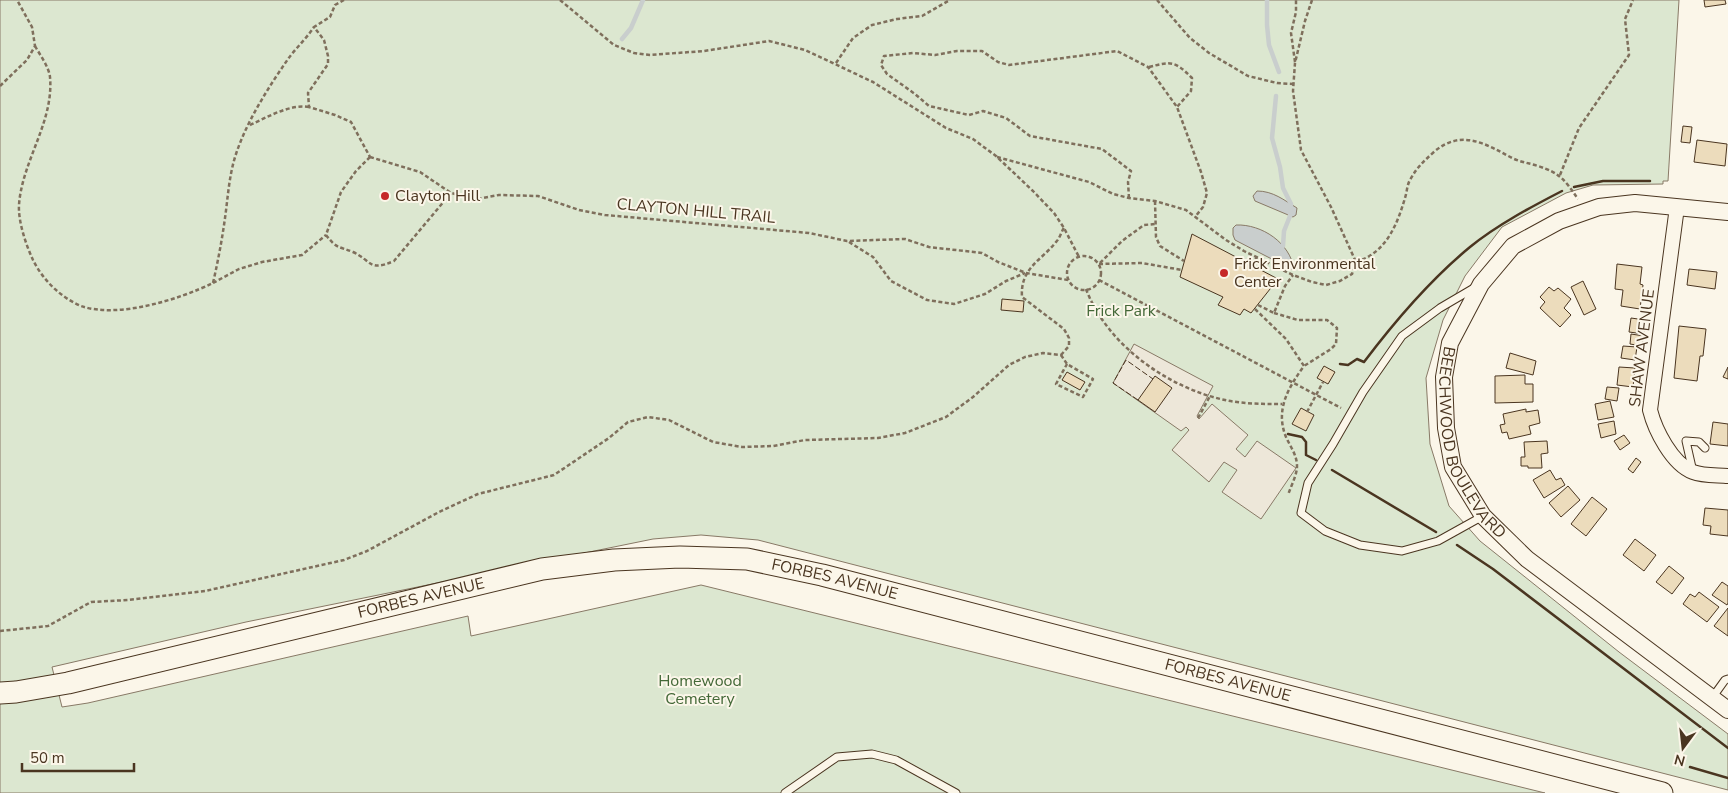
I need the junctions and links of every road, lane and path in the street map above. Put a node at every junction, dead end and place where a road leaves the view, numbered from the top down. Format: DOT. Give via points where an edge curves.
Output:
graph roads {
  1 [pos="17,0"];
  2 [pos="344,0"];
  3 [pos="560,0"];
  4 [pos="950,0"];
  5 [pos="1157,0"];
  6 [pos="1296,0"];
  7 [pos="1312,0"];
  8 [pos="1633,0"];
  9 [pos="314,27"];
  10 [pos="35,46"];
  11 [pos="1295,63"];
  12 [pos="836,64"];
  13 [pos="1148,68"];
  14 [pos="1293,84"];
  15 [pos="0,86"];
  16 [pos="309,107"];
  17 [pos="1177,107"];
  18 [pos="249,125"];
  19 [pos="996,156"];
  20 [pos="370,157"];
  21 [pos="1560,175"];
  22 [pos="451,193"];
  23 [pos="1129,198"];
  24 [pos="1155,201"];
  25 [pos="1677,207"];
  26 [pos="1586,210"];
  27 [pos="1728,212"];
  28 [pos="1195,216"];
  29 [pos="1156,224"];
  30 [pos="1064,228"];
  31 [pos="326,235"];
  32 [pos="847,241"];
  33 [pos="1079,257"];
  34 [pos="1257,257"];
  35 [pos="1184,261"];
  36 [pos="1356,262"];
  37 [pos="1099,264"];
  38 [pos="1252,265"];
  39 [pos="1182,270"];
  40 [pos="1026,273"];
  41 [pos="1291,274"];
  42 [pos="1068,280"];
  43 [pos="1099,280"];
  44 [pos="213,283"];
  45 [pos="1481,284"];
  46 [pos="1086,289"];
  47 [pos="1258,305"];
  48 [pos="1255,309"];
  49 [pos="1274,313"];
  50 [pos="1061,355"];
  51 [pos="1067,364"];
  52 [pos="1304,366"];
  53 [pos="1292,382"];
  54 [pos="1323,382"];
  55 [pos="1316,395"];
  56 [pos="1210,396"];
  57 [pos="1282,404"];
  58 [pos="1307,412"];
  59 [pos="1351,413"];
  60 [pos="1198,418"];
  61 [pos="1705,448"];
  62 [pos="1693,472"];
  63 [pos="1728,476"];
  64 [pos="1288,495"];
  65 [pos="1483,516"];
  66 [pos="0,631"];
  67 [pos="1728,679"];
  68 [pos="0,693"];
  69 [pos="1712,698"];
  70 [pos="1728,710"];
  71 [pos="785,793"];
  72 [pos="956,793"];
  73 [pos="1662,793"];
  1 -- 10 [label="path" via="32,27"];
  2 -- 9 [label="path" via="335,5 330,17"];
  3 -- 12 [label="path" via="614,45 634,53 704,51 770,41 805,50"];
  4 -- 12 [label="path" via="922,16 872,24 852,38"];
  5 -- 14 [label="path" via="1190,38 1209,53 1248,76"];
  6 -- 11 [label="path" via="1291,33"];
  7 -- 11 [label="path"];
  8 -- 21 [label="path" via="1625,19 1629,55 1579,128"];
  9 -- 16 [label="path" via="324,40 328,64 308,93"];
  9 -- 18 [label="path" via="289,58"];
  10 -- 15 [label="path" via="27,60"];
  10 -- 44 [label="path" via="50,75 47,112 23,183 19,207 24,234 41,275 61,294 82,306 104,309 156,304"];
  11 -- 14 [label="path"];
  12 -- 19 [label="path" via="873,82 946,128 973,139"];
  13 -- 17 [label="path"];
  13 -- 17 [label="path" via="1167,62 1180,66 1192,78 1190,91"];
  13 -- 23 [label="path" via="1117,51 1009,65 982,51 893,54 884,56 881,65 887,74 929,106 970,115 983,111 1006,118 1030,136 1102,149 1131,171"];
  14 -- 36 [label="path" via="1301,150"];
  16 -- 18 [label="path" via="300,106"];
  16 -- 20 [label="path" via="351,122"];
  17 -- 28 [label="path" via="1207,193 1203,207"];
  18 -- 44 [label="path" via="236,154 230,179"];
  19 -- 23 [label="path" via="1088,182"];
  19 -- 30 [label="path" via="1054,213"];
  20 -- 22 [label="path, CLAYTON HILL TRAIL" via="420,172"];
  20 -- 31 [label="path" via="341,192"];
  21 -- 26 [label="path"];
  21 -- 36 [label="path" via="1517,160 1481,142 1460,140 1446,143 1419,164 1409,182 1390,236 1375,253"];
  22 -- 31 [label="path" via="394,261 385,265 371,265 354,253 335,246"];
  22 -- 32 [label="path, CLAYTON HILL TRAIL" via="476,199 499,195 538,196 578,210 605,215 809,232"];
  23 -- 24 [label="path"];
  24 -- 28 [label="path"];
  24 -- 29 [label="path"];
  25 -- 26 [label="street, BEECHWOOD BOULEVARD" via="1635,203"];
  25 -- 27 [label="street, BEECHWOOD BOULEVARD"];
  25 -- 62 [label="street, SHAW AVENUE" via="1650,410 1654,428 1677,461"];
  26 -- 45 [label="street, BEECHWOOD BOULEVARD" via="1513,246"];
  28 -- 34 [label="path" via="1226,240"];
  29 -- 35 [label="path" via="1160,246"];
  29 -- 37 [label="path" via="1144,225"];
  30 -- 33 [label="path"];
  30 -- 40 [label="path" via="1057,241"];
  31 -- 44 [label="path" via="302,255 239,269"];
  32 -- 40 [label="path, CLAYTON HILL TRAIL" via="905,239 929,247 982,253"];
  32 -- 40 [label="path" via="873,257 891,280 926,300 954,304 985,294"];
  33 -- 37 [label="path" via="1087,256"];
  33 -- 42 [label="path" via="1069,264"];
  34 -- 38 [label="path"];
  34 -- 41 [label="path"];
  36 -- 41 [label="path" via="1352,274 1326,285"];
  37 -- 39 [label="path" via="1142,263"];
  37 -- 43 [label="path"];
  40 -- 42 [label="path, CLAYTON HILL TRAIL"];
  40 -- 50 [label="path" via="1021,287 1022,297 1064,329 1069,338 1069,346"];
  41 -- 49 [label="path"];
  42 -- 46 [label="path" via="1076,287"];
  43 -- 46 [label="path"];
  43 -- 53 [label="path"];
  45 -- 59 [label="lane" via="1402,336"];
  45 -- 65 [label="street, BEECHWOOD BOULEVARD" via="1450,343 1444,377 1446,428 1453,467"];
  46 -- 56 [label="path" via="1098,312 1135,356 1181,386"];
  47 -- 49 [label="path"];
  48 -- 52 [label="path" via="1286,339"];
  49 -- 52 [label="path" via="1298,320 1327,320 1337,328 1336,344"];
  50 -- 51 [label="path"];
  50 -- 66 [label="path" via="1043,353 1025,357 1009,365 946,416 906,433 878,438 805,440 742,447 713,442 668,420 648,417 628,422 554,475 478,494 344,560 205,591 91,602 48,626"];
  51 -- 51 [label="path" via="1056,384 1083,397 1093,379"];
  52 -- 53 [label="path"];
  53 -- 55 [label="path"];
  53 -- 57 [label="path"];
  54 -- 55 [label="path"];
  55 -- 58 [label="path"];
  55 -- 59 [label="path"];
  56 -- 57 [label="path" via="1242,403"];
  56 -- 60 [label="path"];
  57 -- 64 [label="path" via="1283,430 1297,463"];
  59 -- 65 [label="lane" via="1308,483 1301,513 1325,531 1360,545 1402,551 1438,541"];
  61 -- 62 [label="lane" via="1699,442 1686,441"];
  62 -- 63 [label="street"];
  65 -- 69 [label="street, BEECHWOOD BOULEVARD" via="1527,559"];
  67 -- 69 [label="lane"];
  68 -- 73 [label="main road, FORBES AVENUE" via="68,683 542,569 614,560 680,557 747,559 822,575"];
  69 -- 70 [label="street, BEECHWOOD BOULEVARD"];
  71 -- 72 [label="lane" via="837,757 872,754 896,760"];
}
